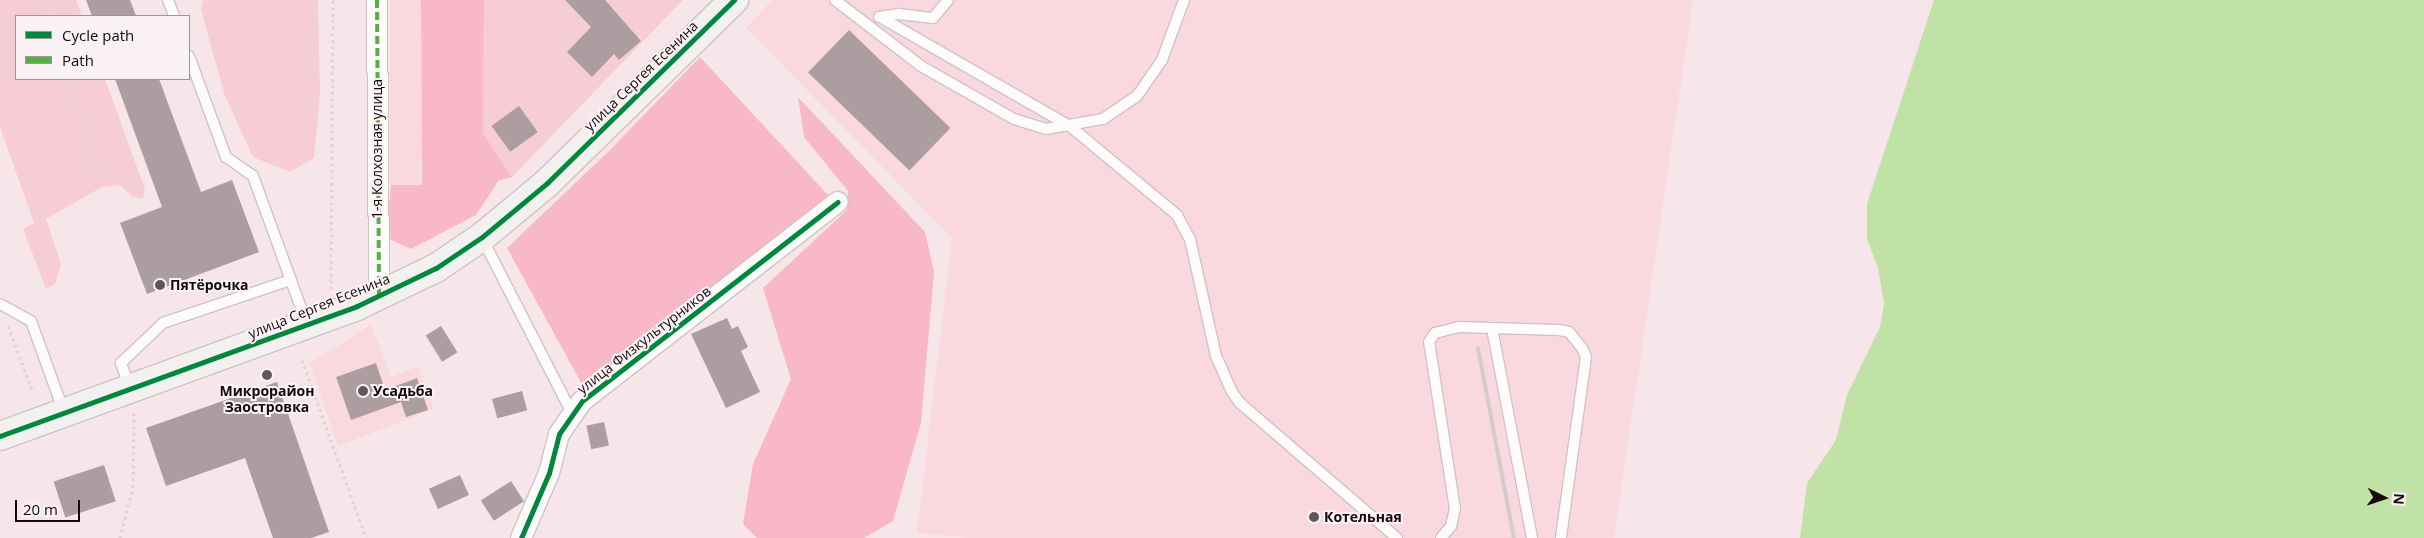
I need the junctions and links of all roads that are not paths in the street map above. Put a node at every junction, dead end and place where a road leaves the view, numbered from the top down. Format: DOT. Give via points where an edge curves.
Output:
graph roads {
  1 [pos="168,0"];
  2 [pos="377,0"];
  3 [pos="734,0"];
  4 [pos="835,0"];
  5 [pos="948,0"];
  6 [pos="1184,0"];
  7 [pos="174,15"];
  8 [pos="880,17"];
  9 [pos="867,24"];
  10 [pos="190,59"];
  11 [pos="1071,127"];
  12 [pos="838,202"];
  13 [pos="482,237"];
  14 [pos="291,280"];
  15 [pos="379,297"];
  16 [pos="1,305"];
  17 [pos="307,326"];
  18 [pos="1492,328"];
  19 [pos="132,398"];
  20 [pos="65,413"];
  21 [pos="572,413"];
  22 [pos="0,436"];
  23 [pos="521,538"];
  24 [pos="1397,538"];
  25 [pos="1441,538"];
  26 [pos="1532,538"];
  27 [pos="1561,538"];
  1 -- 7 [label="lane"];
  2 -- 15 [label="street, 1-я Колхозная улица"];
  3 -- 13 [label="street, улица Сергея Есенина" via="576,156"];
  4 -- 9 [label="lane"];
  5 -- 8 [label="lane" via="933,18 899,14"];
  6 -- 11 [label="lane" via="1162,60 1147,84 1115,114"];
  8 -- 9 [label="lane"];
  8 -- 11 [label="lane"];
  9 -- 11 [label="lane" via="921,66 1014,119 1046,130"];
  10 -- 14 [label="lane" via="226,157 253,176"];
  11 -- 24 [label="lane" via="1167,206 1185,227 1216,356 1222,375 1240,403"];
  12 -- 21 [label="street, улица Физкультурников"];
  13 -- 15 [label="street, улица Сергея Есенина" via="436,268"];
  13 -- 21 [label="lane"];
  14 -- 17 [label="lane"];
  14 -- 19 [label="lane" via="163,323 121,363"];
  15 -- 17 [label="street, улица Сергея Есенина"];
  16 -- 20 [label="lane" via="31,321"];
  17 -- 19 [label="street, улица Сергея Есенина"];
  18 -- 25 [label="lane" via="1447,328 1436,333 1430,342 1455,509 1451,526"];
  18 -- 26 [label="lane"];
  18 -- 27 [label="lane" via="1569,332 1586,357"];
  19 -- 20 [label="street, улица Сергея Есенина"];
  20 -- 22 [label="street, улица Сергея Есенина"];
  21 -- 23 [label="street, улица Физкультурников" via="559,434 549,473"];
}
